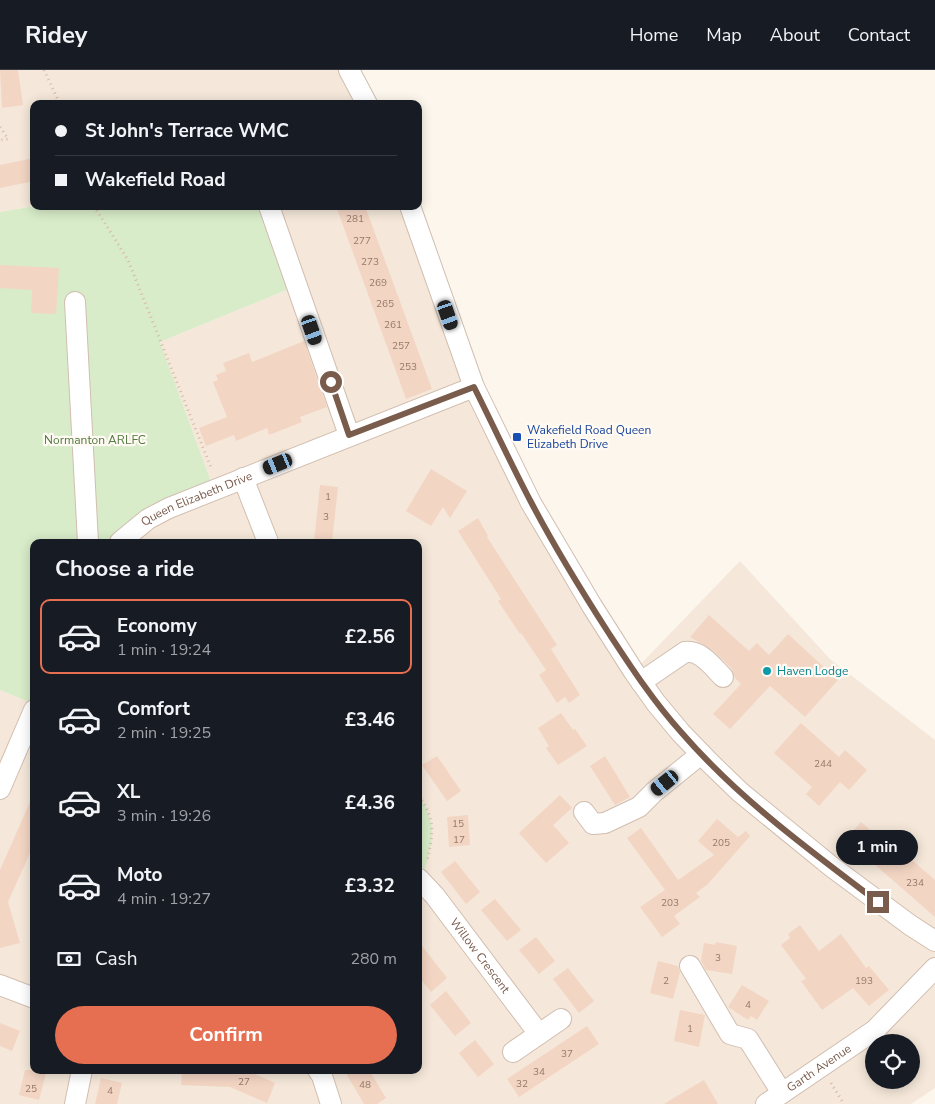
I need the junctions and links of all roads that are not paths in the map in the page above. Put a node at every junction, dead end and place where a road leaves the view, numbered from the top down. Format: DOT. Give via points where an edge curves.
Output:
graph roads {
  1 [pos="349,70"];
  2 [pos="365,100"];
  3 [pos="270,210"];
  4 [pos="411,210"];
  5 [pos="75,302"];
  6 [pos="474,387"];
  7 [pos="349,435"];
  8 [pos="242,478"];
  9 [pos="88,539"];
  10 [pos="123,539"];
  11 [pos="267,539"];
  12 [pos="723,677"];
  13 [pos="641,682"];
  14 [pos="28,740"];
  15 [pos="701,754"];
  16 [pos="1,784"];
  17 [pos="584,812"];
  18 [pos="422,881"];
  19 [pos="935,941"];
  20 [pos="690,966"];
  21 [pos="935,968"];
  22 [pos="0,985"];
  23 [pos="30,996"];
  24 [pos="561,1019"];
  25 [pos="539,1034"];
  26 [pos="513,1052"];
  27 [pos="81,1074"];
  28 [pos="321,1074"];
  29 [pos="774,1098"];
  30 [pos="75,1104"];
  31 [pos="331,1104"];
  1 -- 2 [label="street"];
  3 -- 7 [label="street"];
  4 -- 6 [label="street"];
  5 -- 9 [label="street"];
  6 -- 7 [label="street, Queen Elizabeth Drive"];
  6 -- 13 [label="street" via="531,503"];
  7 -- 8 [label="street, Queen Elizabeth Drive"];
  8 -- 10 [label="street, Queen Elizabeth Drive" via="169,508"];
  8 -- 11 [label="street"];
  12 -- 13 [label="street" via="693,651 685,652"];
  13 -- 15 [label="street"];
  14 -- 16 [label="street"];
  15 -- 17 [label="street" via="639,807 598,824 593,824"];
  15 -- 19 [label="street" via="740,792 832,867"];
  18 -- 25 [label="street, Willow Crescent"];
  20 -- 29 [label="street" via="730,1034 748,1039"];
  21 -- 29 [label="street, Garth Avenue" via="875,1030"];
  22 -- 23 [label="street"];
  24 -- 25 [label="street"];
  25 -- 26 [label="street"];
  27 -- 30 [label="street"];
  28 -- 31 [label="street"];
}
